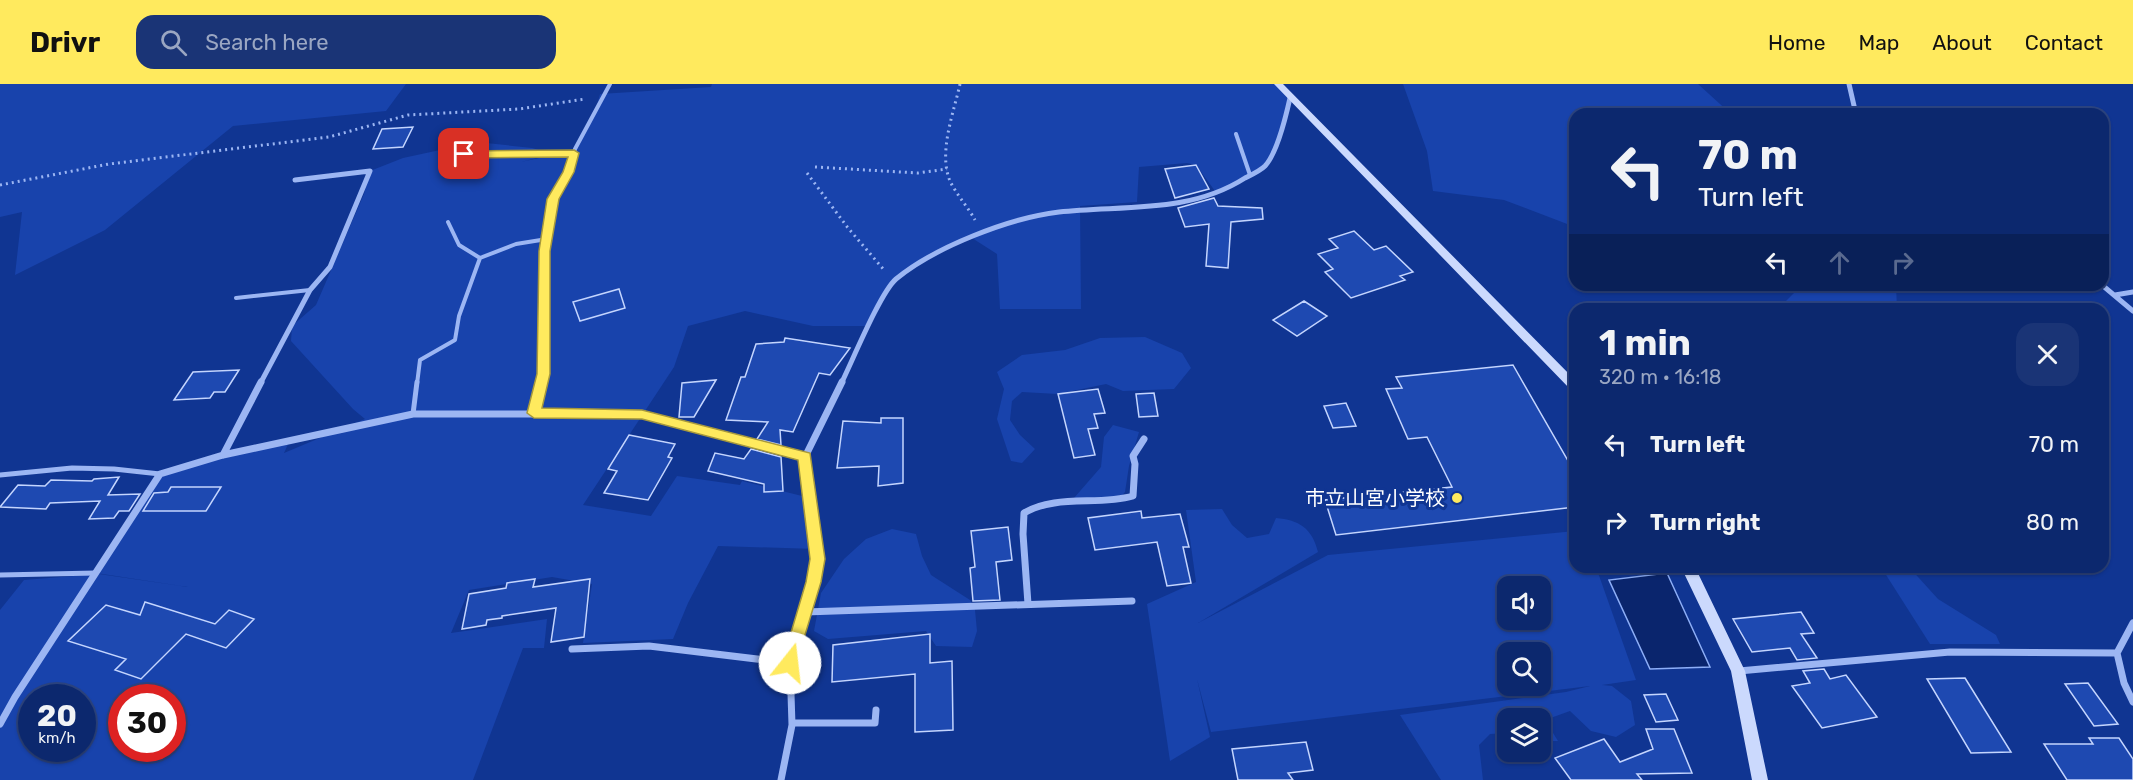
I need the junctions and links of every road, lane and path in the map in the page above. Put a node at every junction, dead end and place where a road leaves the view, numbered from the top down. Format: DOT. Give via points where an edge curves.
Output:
graph roads {
  1 [pos="610,84"];
  2 [pos="960,84"];
  3 [pos="1278,84"];
  4 [pos="1848,84"];
  5 [pos="605,94"];
  6 [pos="1290,98"];
  7 [pos="1854,108"];
  8 [pos="1236,134"];
  9 [pos="574,153"];
  10 [pos="464,154"];
  11 [pos="815,166"];
  12 [pos="947,169"];
  13 [pos="807,173"];
  14 [pos="1250,176"];
  15 [pos="295,180"];
  16 [pos="0,185"];
  17 [pos="448,222"];
  18 [pos="984,233"];
  19 [pos="547,239"];
  20 [pos="480,258"];
  21 [pos="894,281"];
  22 [pos="310,290"];
  23 [pos="2109,290"];
  24 [pos="2133,292"];
  25 [pos="2115,295"];
  26 [pos="236,297"];
  27 [pos="2133,311"];
  28 [pos="1569,381"];
  29 [pos="534,413"];
  30 [pos="413,414"];
  31 [pos="1144,439"];
  32 [pos="223,455"];
  33 [pos="805,457"];
  34 [pos="160,474"];
  35 [pos="0,475"];
  36 [pos="96,573"];
  37 [pos="1691,573"];
  38 [pos="0,575"];
  39 [pos="1132,601"];
  40 [pos="1028,604"];
  41 [pos="805,612"];
  42 [pos="2133,623"];
  43 [pos="572,649"];
  44 [pos="2117,653"];
  45 [pos="790,663"];
  46 [pos="1738,671"];
  47 [pos="2133,702"];
  48 [pos="876,710"];
  49 [pos="792,723"];
  50 [pos="0,724"];
  51 [pos="781,780"];
  52 [pos="1760,780"];
  1 -- 5 [label="lane"];
  2 -- 12 [label="path" via="947,143"];
  3 -- 6 [label="street"];
  4 -- 7 [label="street"];
  5 -- 9 [label="lane"];
  5 -- 16 [label="path" via="493,111 391,117 329,136 219,152 142,157 39,174"];
  6 -- 14 [label="street" via="1283,128 1265,166"];
  6 -- 28 [label="street"];
  8 -- 14 [label="lane"];
  9 -- 10 [label="lane"];
  9 -- 19 [label="lane" via="553,199"];
  11 -- 12 [label="path" via="918,174"];
  12 -- 18 [label="path" via="950,181"];
  13 -- 21 [label="path"];
  14 -- 18 [label="street" via="1230,188 1194,200 1059,212 1014,221"];
  15 -- 22 [label="street" via="370,171 330,267"];
  17 -- 20 [label="lane" via="459,244"];
  18 -- 21 [label="street" via="931,255"];
  19 -- 20 [label="lane" via="516,244"];
  19 -- 29 [label="lane" via="544,374"];
  20 -- 30 [label="lane" via="459,316 455,340 420,360"];
  21 -- 33 [label="street"];
  22 -- 26 [label="lane"];
  22 -- 32 [label="street"];
  23 -- 25 [label="street"];
  24 -- 25 [label="street"];
  25 -- 27 [label="street"];
  29 -- 30 [label="street"];
  29 -- 33 [label="street" via="642,414"];
  30 -- 32 [label="street"];
  31 -- 40 [label="street" via="1133,456 1133,496 1056,503 1024,513"];
  32 -- 34 [label="street"];
  33 -- 41 [label="street" via="817,559"];
  34 -- 35 [label="lane" via="72,468"];
  34 -- 36 [label="street"];
  36 -- 38 [label="lane"];
  36 -- 50 [label="street"];
  37 -- 46 [label="street"];
  39 -- 40 [label="street"];
  40 -- 41 [label="street"];
  41 -- 45 [label="street"];
  42 -- 44 [label="street"];
  43 -- 45 [label="street" via="649,646"];
  44 -- 46 [label="street" via="1950,652"];
  44 -- 47 [label="street"];
  45 -- 49 [label="street"];
  46 -- 52 [label="street"];
  48 -- 49 [label="street" via="875,723"];
  49 -- 51 [label="street"];
}
